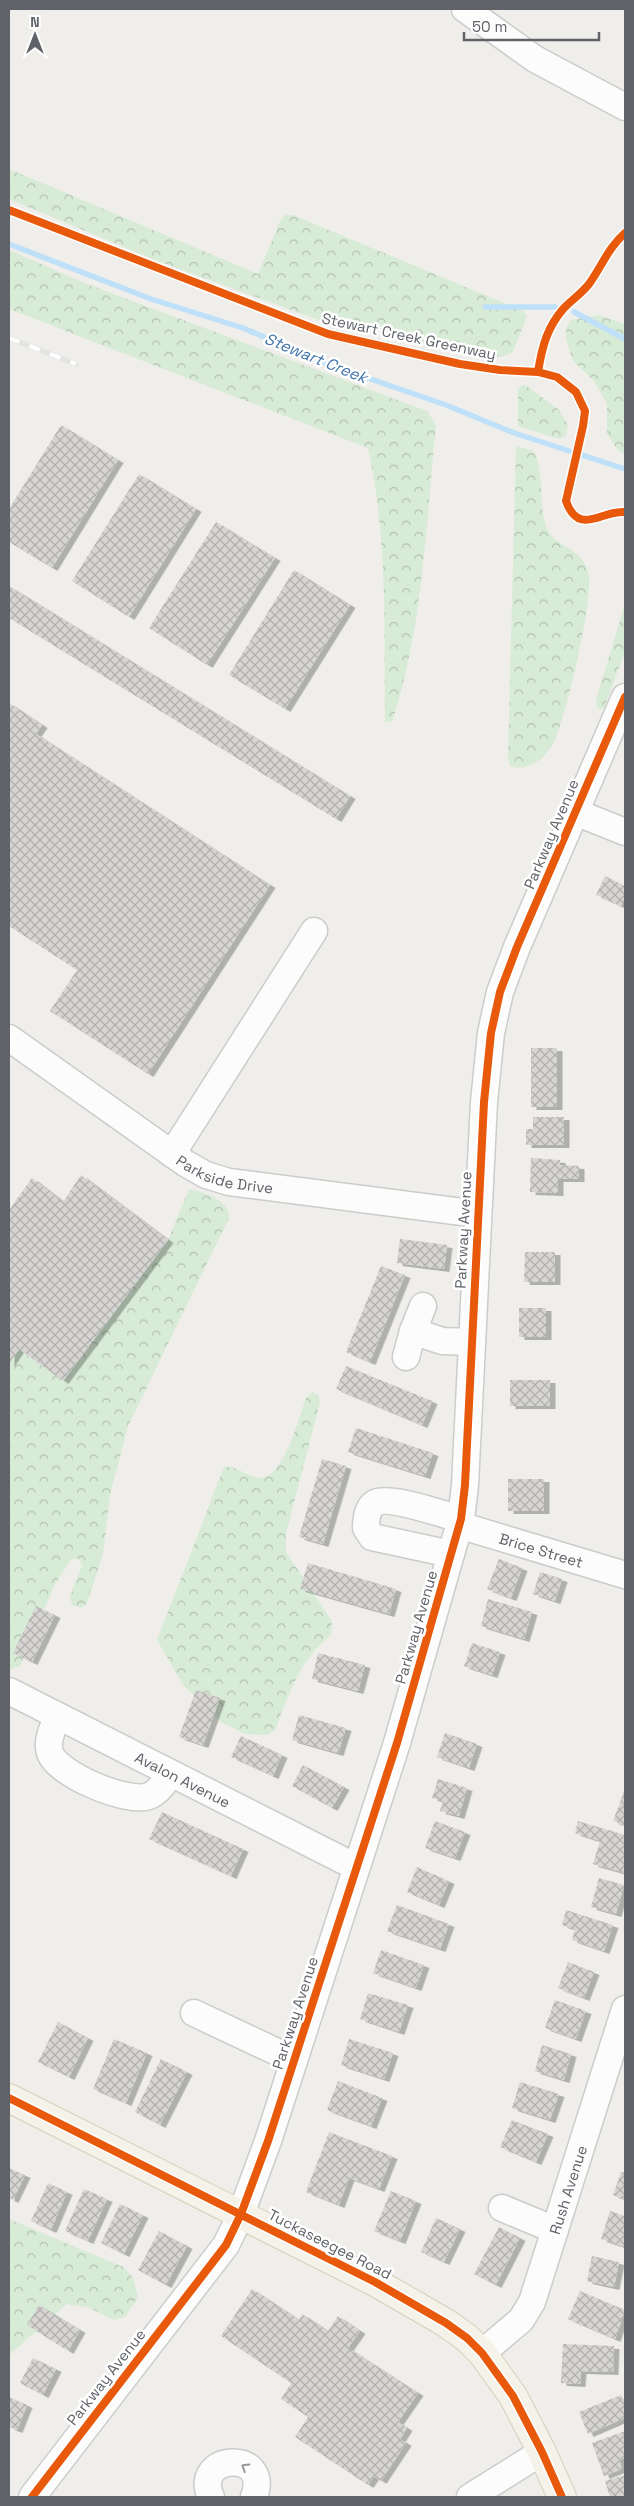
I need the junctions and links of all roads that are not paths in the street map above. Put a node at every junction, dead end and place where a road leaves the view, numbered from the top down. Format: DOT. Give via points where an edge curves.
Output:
graph roads {
  1 [pos="465,9"];
  2 [pos="625,107"];
  3 [pos="625,697"];
  4 [pos="575,812"];
  5 [pos="625,832"];
  6 [pos="314,931"];
  7 [pos="9,1038"];
  8 [pos="172,1154"];
  9 [pos="478,1214"];
  10 [pos="424,1306"];
  11 [pos="413,1331"];
  12 [pos="472,1342"];
  13 [pos="406,1358"];
  14 [pos="460,1522"];
  15 [pos="451,1554"];
  16 [pos="625,1575"];
  17 [pos="9,1692"];
  18 [pos="58,1716"];
  19 [pos="170,1774"];
  20 [pos="356,1867"];
  21 [pos="625,2009"];
  22 [pos="194,2013"];
  23 [pos="294,2060"];
  24 [pos="9,2098"];
  25 [pos="502,2208"];
  26 [pos="240,2214"];
  27 [pos="555,2230"];
  28 [pos="482,2353"];
  29 [pos="542,2452"];
  30 [pos="210,2485"];
  31 [pos="32,2497"];
  32 [pos="254,2497"];
  33 [pos="470,2497"];
  34 [pos="562,2497"];
  1 -- 2 [label="street" via="535,59"];
  3 -- 4 [label="street, Parkway Avenue"];
  4 -- 5 [label="street"];
  4 -- 9 [label="street, Parkway Avenue" via="500,992 491,1033 484,1098"];
  6 -- 8 [label="street"];
  7 -- 8 [label="street, Parkside Drive"];
  8 -- 9 [label="street, Parkside Drive" via="206,1175 229,1182"];
  9 -- 12 [label="street, Parkway Avenue"];
  10 -- 11 [label="street"];
  11 -- 12 [label="street" via="442,1341"];
  11 -- 13 [label="street"];
  12 -- 14 [label="street, Parkway Avenue" via="465,1485"];
  14 -- 15 [label="street, Parkway Avenue"];
  14 -- 15 [label="street, Brice Street" via="396,1502 376,1502 368,1515 366,1528 372,1536"];
  14 -- 16 [label="street, Brice Street"];
  15 -- 20 [label="street, Parkway Avenue" via="397,1743"];
  17 -- 18 [label="street, Avalon Avenue"];
  18 -- 19 [label="street, Avalon Avenue"];
  18 -- 19 [label="street" via="49,1742 50,1753 56,1762 81,1779 106,1790 138,1798 158,1791"];
  19 -- 20 [label="street, Avalon Avenue"];
  20 -- 23 [label="street, Parkway Avenue"];
  21 -- 27 [label="street, Rush Avenue"];
  22 -- 23 [label="street"];
  23 -- 26 [label="street, Parkway Avenue"];
  24 -- 26 [label="main road, Tuckaseegee Road"];
  25 -- 27 [label="street"];
  26 -- 28 [label="main road, Tuckaseegee Road" via="375,2282 446,2323"];
  26 -- 31 [label="street, Parkway Avenue" via="226,2245"];
  27 -- 28 [label="street, Rush Avenue" via="532,2302 521,2320"];
  28 -- 29 [label="main road, Tuckaseegee Road" via="512,2396"];
  29 -- 33 [label="street"];
  29 -- 34 [label="main road, Tuckaseegee Road"];
  32 -- 30 [label="street, one-way" via="257,2490 254,2474 242,2464 226,2462"];
}
